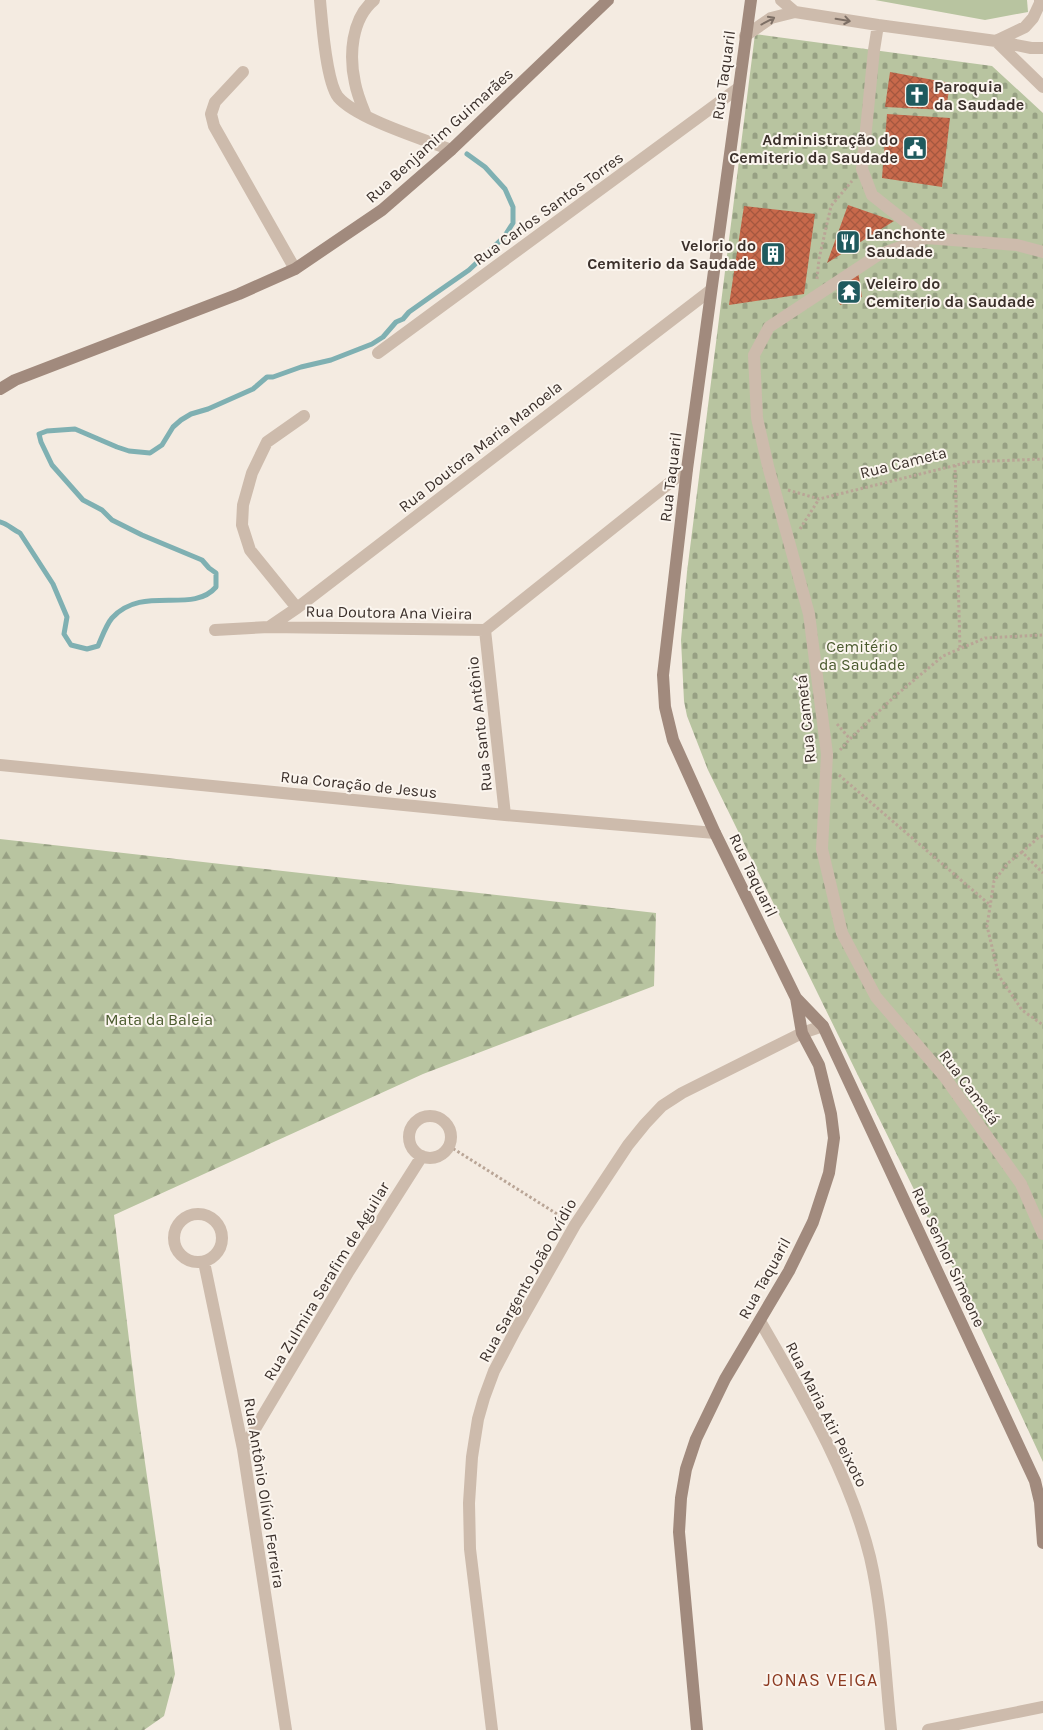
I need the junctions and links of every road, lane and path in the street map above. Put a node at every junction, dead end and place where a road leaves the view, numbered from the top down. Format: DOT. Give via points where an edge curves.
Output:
graph roads {
  1 [pos="320,0"];
  2 [pos="374,0"];
  3 [pos="608,0"];
  4 [pos="751,0"];
  5 [pos="781,0"];
  6 [pos="1041,6"];
  7 [pos="795,12"];
  8 [pos="878,25"];
  9 [pos="745,36"];
  10 [pos="996,41"];
  11 [pos="1043,48"];
  12 [pos="243,72"];
  13 [pos="1043,87"];
  14 [pos="737,89"];
  15 [pos="366,116"];
  16 [pos="452,150"];
  17 [pos="862,169"];
  18 [pos="926,238"];
  19 [pos="1043,252"];
  20 [pos="295,269"];
  21 [pos="711,290"];
  22 [pos="815,297"];
  23 [pos="378,353"];
  24 [pos="0,388"];
  25 [pos="304,416"];
  26 [pos="1043,459"];
  27 [pos="954,466"];
  28 [pos="687,469"];
  29 [pos="774,485"];
  30 [pos="820,499"];
  31 [pos="790,544"];
  32 [pos="297,608"];
  33 [pos="269,628"];
  34 [pos="215,630"];
  35 [pos="485,630"];
  36 [pos="1043,635"];
  37 [pos="960,649"];
  38 [pos="821,704"];
  39 [pos="850,739"];
  40 [pos="827,764"];
  41 [pos="0,765"];
  42 [pos="505,815"];
  43 [pos="715,833"];
  44 [pos="1043,836"];
  45 [pos="1022,852"];
  46 [pos="1043,873"];
  47 [pos="990,905"];
  48 [pos="796,998"];
  49 [pos="1043,1025"];
  50 [pos="823,1026"];
  51 [pos="802,1033"];
  52 [pos="449,1146"];
  53 [pos="422,1156"];
  54 [pos="575,1225"];
  55 [pos="1043,1234"];
  56 [pos="204,1262"];
  57 [pos="760,1321"];
  58 [pos="243,1450"];
  59 [pos="1043,1543"];
  60 [pos="1043,1707"];
  61 [pos="286,1730"];
  62 [pos="492,1730"];
  63 [pos="697,1730"];
  64 [pos="891,1730"];
  65 [pos="928,1730"];
  1 -- 15 [label="street" via="328,72 337,96"];
  2 -- 15 [label="street" via="366,6 356,28 352,54 355,84"];
  3 -- 16 [label="street, Rua Benjamim Guimarães"];
  4 -- 9 [label="street, Rua Taquaril"];
  5 -- 7 [label="street"];
  6 -- 10 [label="street" via="1025,26"];
  7 -- 8 [label="street, one-way"];
  9 -- 7 [label="street, one-way" via="771,18"];
  8 -- 10 [label="street"];
  8 -- 17 [label="street"];
  9 -- 14 [label="street, Rua Taquaril"];
  10 -- 11 [label="street"];
  10 -- 13 [label="street"];
  12 -- 20 [label="street" via="215,102 211,114 214,126"];
  14 -- 21 [label="street, Rua Taquaril"];
  14 -- 23 [label="street, Rua Carlos Santos Torres"];
  15 -- 16 [label="street"];
  16 -- 20 [label="street, Rua Benjamim Guimarães" via="382,210"];
  17 -- 18 [label="street" via="872,195"];
  17 -- 22 [label="path" via="831,206"];
  18 -- 19 [label="street, Rua Cametá" via="1017,245"];
  18 -- 22 [label="street, Rua Cametá" via="878,255"];
  20 -- 24 [label="street, Rua Benjamim Guimarães"];
  21 -- 28 [label="street, Rua Taquaril"];
  21 -- 32 [label="street, Rua Doutora Maria Manoela"];
  22 -- 29 [label="street, Rua Cametá" via="769,327 754,355 757,418"];
  25 -- 32 [label="street" via="267,442 252,473 243,505 242,525 250,550"];
  26 -- 27 [label="path, Rua Cameta" via="969,462"];
  27 -- 30 [label="path, Rua Cameta"];
  27 -- 37 [label="path"];
  28 -- 35 [label="street, Rua Doutora Ana Vieira"];
  28 -- 43 [label="street, Rua Taquaril" via="663,675 665,707 673,740"];
  29 -- 30 [label="path"];
  29 -- 31 [label="street, Rua Cametá"];
  30 -- 31 [label="path"];
  31 -- 38 [label="street, Rua Cametá" via="809,614"];
  32 -- 33 [label="street, Rua Doutora Maria Manoela"];
  33 -- 34 [label="street, Rua Doutora Ana Vieira"];
  33 -- 35 [label="street, Rua Doutora Ana Vieira"];
  35 -- 42 [label="street, Rua Santo Antônio"];
  36 -- 37 [label="path" via="985,638"];
  37 -- 39 [label="path" via="943,656"];
  38 -- 39 [label="path"];
  38 -- 40 [label="street, Rua Cametá"];
  39 -- 40 [label="path"];
  40 -- 47 [label="path"];
  40 -- 55 [label="street, Rua Cametá" via="822,849 842,932 876,997 944,1076 1021,1184"];
  41 -- 42 [label="street, Rua Coração de Jesus"];
  42 -- 43 [label="street, Rua Coração de Jesus"];
  43 -- 48 [label="street, Rua Taquaril"];
  44 -- 45 [label="path"];
  45 -- 46 [label="path"];
  45 -- 47 [label="path" via="994,881"];
  47 -- 49 [label="path" via="987,926 999,976 1022,1010"];
  48 -- 50 [label="street, Rua Senhor Simeone"];
  48 -- 51 [label="street, Rua Taquaril"];
  50 -- 51 [label="street, Rua Sargento João Ovídio"];
  50 -- 59 [label="street, Rua Senhor Simeone" via="1035,1481"];
  51 -- 54 [label="street, Rua Sargento João Ovídio" via="682,1092 662,1106 628,1145"];
  51 -- 57 [label="street, Rua Taquaril" via="820,1065 834,1138 829,1173 813,1222"];
  52 -- 53 [label="street" via="437,1157"];
  52 -- 53 [label="street" via="448,1125 439,1118 425,1116 410,1129 409,1136 412,1146"];
  52 -- 54 [label="path"];
  53 -- 58 [label="street, Rua Zulmira Serafim de Aguilar" via="349,1271"];
  54 -- 62 [label="street, Rua Sargento João Ovídio" via="494,1371 478,1419 470,1480 470,1549"];
  56 -- 58 [label="street, Rua Antônio Olívio Ferreira"];
  57 -- 63 [label="street, Rua Taquaril" via="725,1379 696,1439 680,1498 679,1532"];
  57 -- 64 [label="street, Rua Maria Atir Peixoto" via="833,1454 865,1539 880,1621"];
  58 -- 61 [label="street, Rua Antônio Olívio Ferreira"];
  60 -- 65 [label="street"];
}
